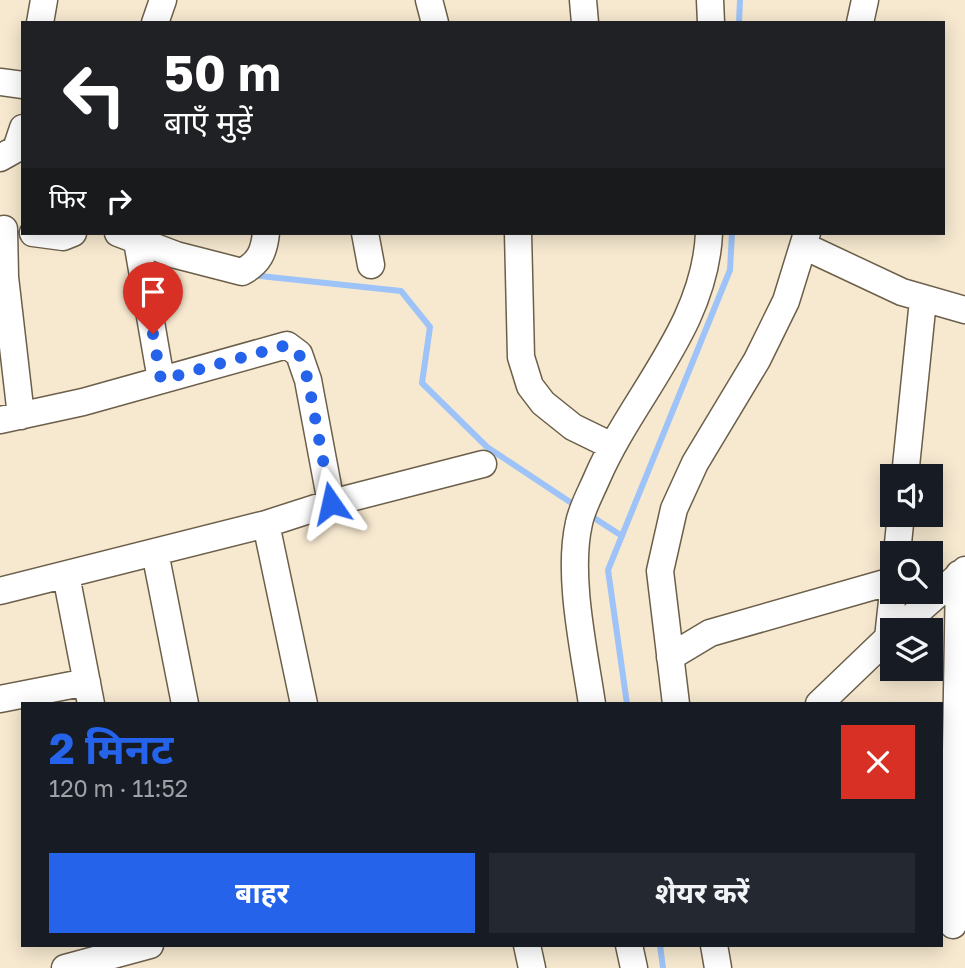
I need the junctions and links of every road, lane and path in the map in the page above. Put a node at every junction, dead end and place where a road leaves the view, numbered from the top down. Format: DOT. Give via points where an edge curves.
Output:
graph roads {
  1 [pos="44,0"];
  2 [pos="429,0"];
  3 [pos="583,0"];
  4 [pos="710,0"];
  5 [pos="865,0"];
  6 [pos="40,21"];
  7 [pos="434,21"];
  8 [pos="585,21"];
  9 [pos="710,21"];
  10 [pos="860,21"];
  11 [pos="0,82"];
  12 [pos="21,85"];
  13 [pos="21,134"];
  14 [pos="0,158"];
  15 [pos="9,229"];
  16 [pos="48,235"];
  17 [pos="68,235"];
  18 [pos="266,235"];
  19 [pos="365,235"];
  20 [pos="518,235"];
  21 [pos="709,235"];
  22 [pos="127,237"];
  23 [pos="806,240"];
  24 [pos="371,265"];
  25 [pos="923,300"];
  26 [pos="965,310"];
  27 [pos="161,380"];
  28 [pos="10,418"];
  29 [pos="612,446"];
  30 [pos="483,464"];
  31 [pos="906,464"];
  32 [pos="331,503"];
  33 [pos="266,524"];
  34 [pos="155,552"];
  35 [pos="962,572"];
  36 [pos="66,575"];
  37 [pos="880,585"];
  38 [pos="0,590"];
  39 [pos="911,618"];
  40 [pos="880,647"];
  41 [pos="670,657"];
  42 [pos="89,692"];
  43 [pos="0,699"];
  44 [pos="185,702"];
  45 [pos="304,702"];
  46 [pos="592,702"];
  47 [pos="676,702"];
  48 [pos="823,702"];
  49 [pos="954,735"];
  50 [pos="953,925"];
  51 [pos="527,947"];
  52 [pos="629,947"];
  53 [pos="714,947"];
  54 [pos="143,952"];
  55 [pos="65,968"];
  56 [pos="532,968"];
  57 [pos="634,968"];
  58 [pos="718,968"];
  1 -- 6 [label="street"];
  2 -- 7 [label="street"];
  3 -- 8 [label="street"];
  4 -- 9 [label="street"];
  5 -- 10 [label="street"];
  11 -- 12 [label="street"];
  13 -- 14 [label="street" via="16,149"];
  15 -- 28 [label="street" via="5,278"];
  16 -- 17 [label="street"];
  18 -- 22 [label="street" via="256,264 242,272"];
  19 -- 24 [label="street"];
  20 -- 29 [label="street" via="521,357 530,386 573,427"];
  21 -- 29 [label="street" via="701,288 688,321"];
  22 -- 27 [label="street"];
  23 -- 25 [label="street"];
  23 -- 41 [label="street" via="775,325 695,463 674,509 660,571"];
  25 -- 26 [label="street"];
  25 -- 31 [label="street"];
  27 -- 28 [label="street"];
  27 -- 32 [label="street" via="287,345 299,354 308,380"];
  29 -- 46 [label="street" via="579,522 575,563"];
  30 -- 32 [label="street"];
  32 -- 33 [label="street"];
  33 -- 34 [label="street"];
  33 -- 45 [label="street"];
  34 -- 36 [label="street"];
  34 -- 44 [label="street"];
  35 -- 39 [label="street"];
  35 -- 49 [label="street"];
  36 -- 38 [label="street"];
  36 -- 42 [label="street"];
  37 -- 41 [label="street" via="710,633"];
  40 -- 48 [label="street"];
  41 -- 47 [label="street"];
  42 -- 43 [label="street"];
  49 -- 50 [label="street"];
  51 -- 56 [label="street"];
  52 -- 57 [label="street"];
  53 -- 58 [label="street"];
  54 -- 55 [label="street"];
}
